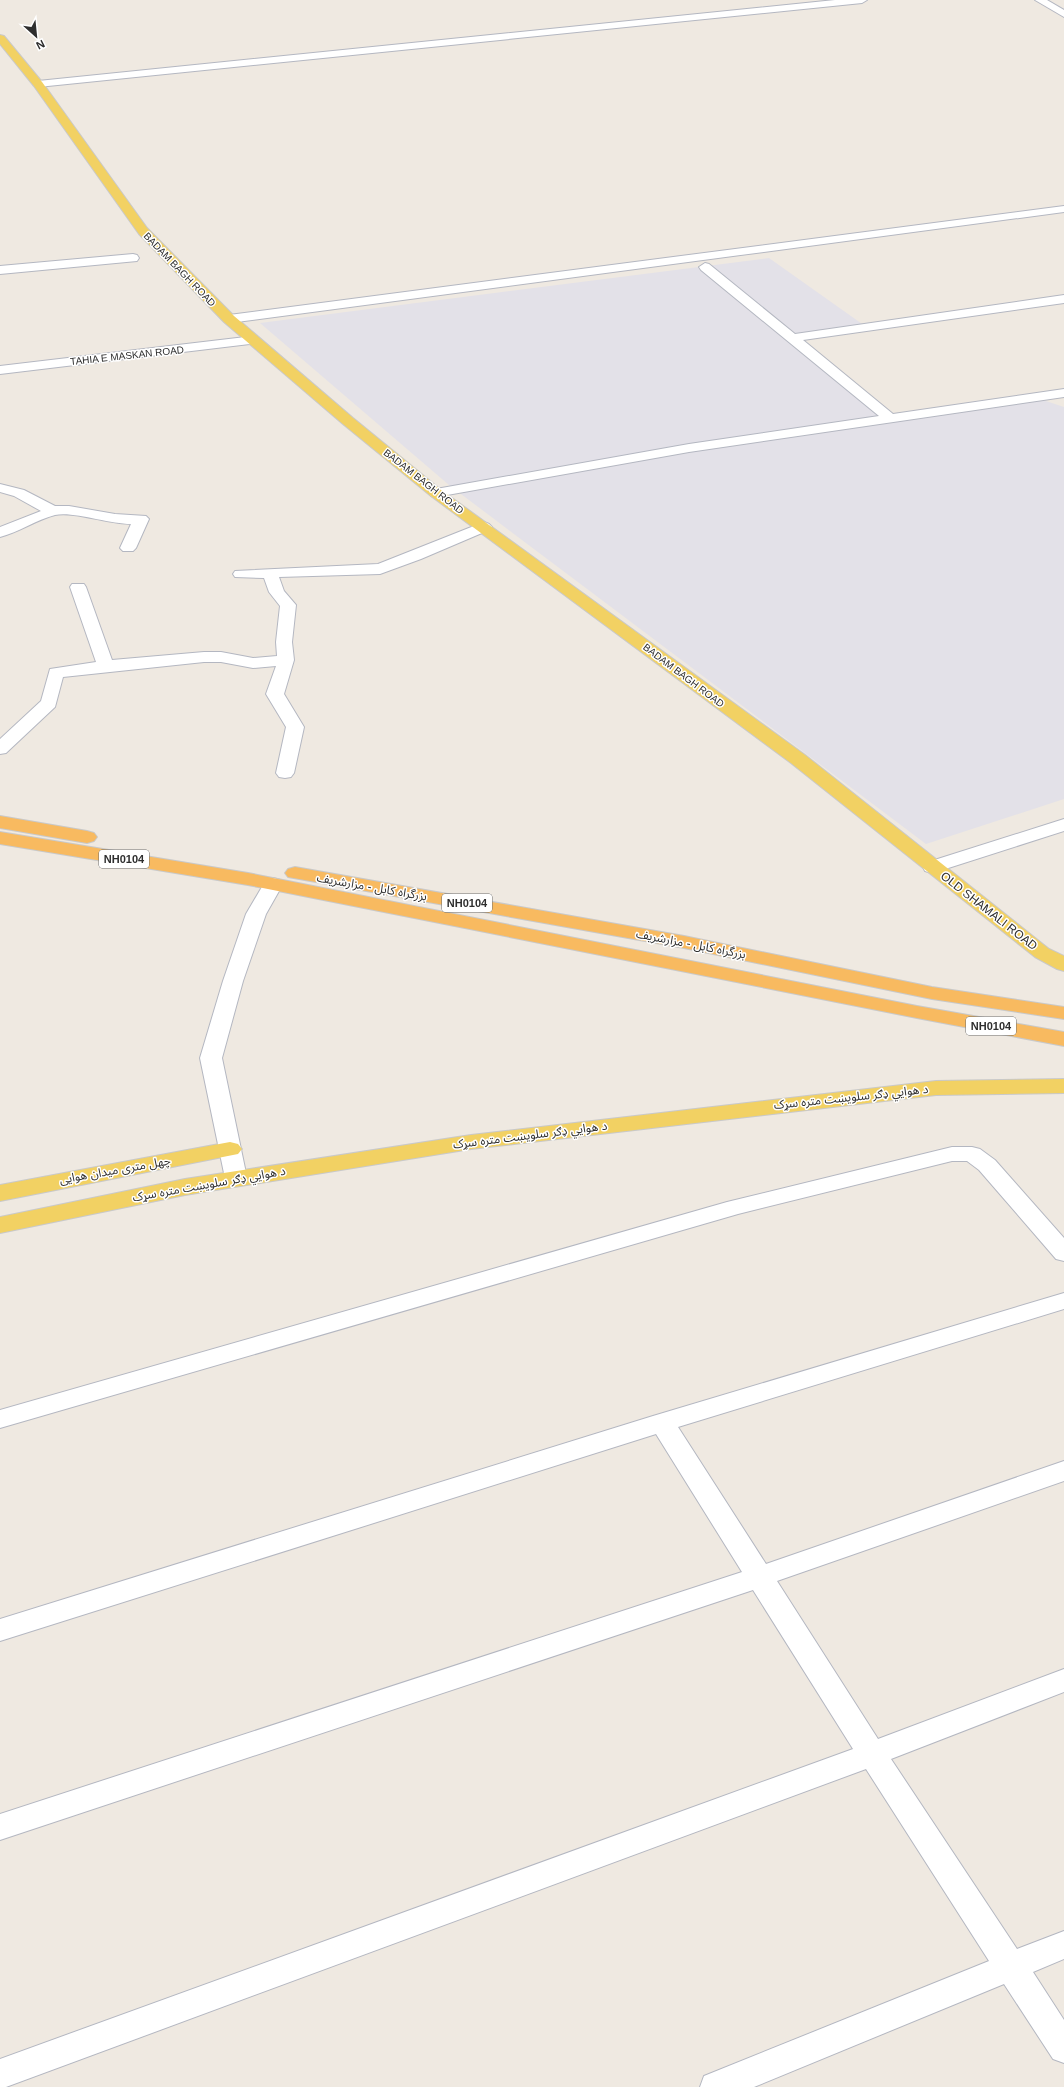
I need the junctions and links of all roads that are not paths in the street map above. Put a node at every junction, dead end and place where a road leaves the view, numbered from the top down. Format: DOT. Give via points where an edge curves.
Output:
graph roads {
  1 [pos="862,0"];
  2 [pos="1040,0"];
  3 [pos="1064,14"];
  4 [pos="0,38"];
  5 [pos="38,84"];
  6 [pos="1064,209"];
  7 [pos="1064,218"];
  8 [pos="132,258"];
  9 [pos="705,267"];
  10 [pos="0,270"];
  11 [pos="1064,299"];
  12 [pos="229,319"];
  13 [pos="248,334"];
  14 [pos="792,338"];
  15 [pos="0,366"];
  16 [pos="0,370"];
  17 [pos="1064,393"];
  18 [pos="891,419"];
  19 [pos="0,488"];
  20 [pos="436,493"];
  21 [pos="53,511"];
  22 [pos="484,528"];
  23 [pos="0,532"];
  24 [pos="128,548"];
  25 [pos="270,573"];
  26 [pos="241,574"];
  27 [pos="78,587"];
  28 [pos="286,660"];
  29 [pos="106,666"];
  30 [pos="0,749"];
  31 [pos="285,773"];
  32 [pos="0,822"];
  33 [pos="1064,825"];
  34 [pos="0,838"];
  35 [pos="915,854"];
  36 [pos="932,867"];
  37 [pos="273,884"];
  38 [pos="1064,965"];
  39 [pos="1056,1012"];
  40 [pos="1064,1039"];
  41 [pos="1064,1086"];
  42 [pos="230,1149"];
  43 [pos="236,1178"];
  44 [pos="0,1193"];
  45 [pos="0,1225"];
  46 [pos="1064,1253"];
  47 [pos="1064,1301"];
  48 [pos="0,1419"];
  49 [pos="662,1423"];
  50 [pos="1064,1471"];
  51 [pos="759,1577"];
  52 [pos="0,1630"];
  53 [pos="1064,1680"];
  54 [pos="872,1754"];
  55 [pos="0,1827"];
  56 [pos="1064,1945"];
  57 [pos="1010,1966"];
  58 [pos="1064,2048"];
  59 [pos="0,2074"];
  60 [pos="716,2087"];
  1 -- 5 [label="street"];
  2 -- 3 [label="street"];
  4 -- 5 [label="main road, BADAM BAGH ROAD"];
  5 -- 12 [label="main road, BADAM BAGH ROAD" via="143,231"];
  6 -- 12 [label="street"];
  7 -- 9 [label="street"];
  8 -- 10 [label="street"];
  9 -- 13 [label="street"];
  9 -- 14 [label="street"];
  11 -- 14 [label="street"];
  12 -- 13 [label="main road, BADAM BAGH ROAD"];
  13 -- 15 [label="main road, TAHIA E MASKAN ROAD"];
  13 -- 16 [label="main road, TAHIA E MASKAN ROAD"];
  13 -- 20 [label="main road, BADAM BAGH ROAD"];
  14 -- 18 [label="street"];
  17 -- 18 [label="street"];
  18 -- 20 [label="street" via="689,448"];
  19 -- 21 [label="street" via="19,493"];
  20 -- 22 [label="main road, BADAM BAGH ROAD"];
  21 -- 23 [label="street"];
  21 -- 24 [label="street" via="70,510 115,519 141,519"];
  22 -- 25 [label="street" via="380,569"];
  22 -- 35 [label="main road, BADAM BAGH ROAD" via="798,759"];
  25 -- 26 [label="street"];
  25 -- 28 [label="street" via="277,592 288,605 284,642"];
  27 -- 29 [label="street"];
  28 -- 29 [label="street" via="252,663 221,657 204,657"];
  28 -- 31 [label="street" via="275,694 296,727"];
  29 -- 30 [label="street" via="56,673 49,703"];
  32 -- 39 [label="highway, بزرگراه کابل - مزارشریف / NH0104" via="684,942 932,993"];
  33 -- 36 [label="street"];
  34 -- 37 [label="highway, بزرگراه کابل - مزارشریف / NH0104"];
  35 -- 36 [label="main road, OLD SHAMALI ROAD"];
  36 -- 38 [label="main road, OLD SHAMALI ROAD" via="1042,953"];
  37 -- 40 [label="highway, بزرگراه کابل - مزارشریف / NH0104"];
  37 -- 42 [label="street" via="256,914 233,981 212,1058"];
  41 -- 43 [label="main road, د هوايي ډګر سلویښت متره سړک" via="936,1088 819,1100 471,1142"];
  42 -- 43 [label="street"];
  42 -- 44 [label="main road, چهل متری میدان هوایی"];
  43 -- 45 [label="main road, د هوايي ډګر سلویښت متره سړک"];
  46 -- 48 [label="street" via="987,1165 972,1154 952,1154 735,1207"];
  47 -- 49 [label="street"];
  49 -- 51 [label="street"];
  49 -- 52 [label="street"];
  50 -- 51 [label="street"];
  51 -- 54 [label="street"];
  51 -- 55 [label="street"];
  53 -- 54 [label="street"];
  54 -- 57 [label="street"];
  54 -- 59 [label="street"];
  56 -- 57 [label="street"];
  57 -- 58 [label="street"];
  57 -- 60 [label="street"];
}
